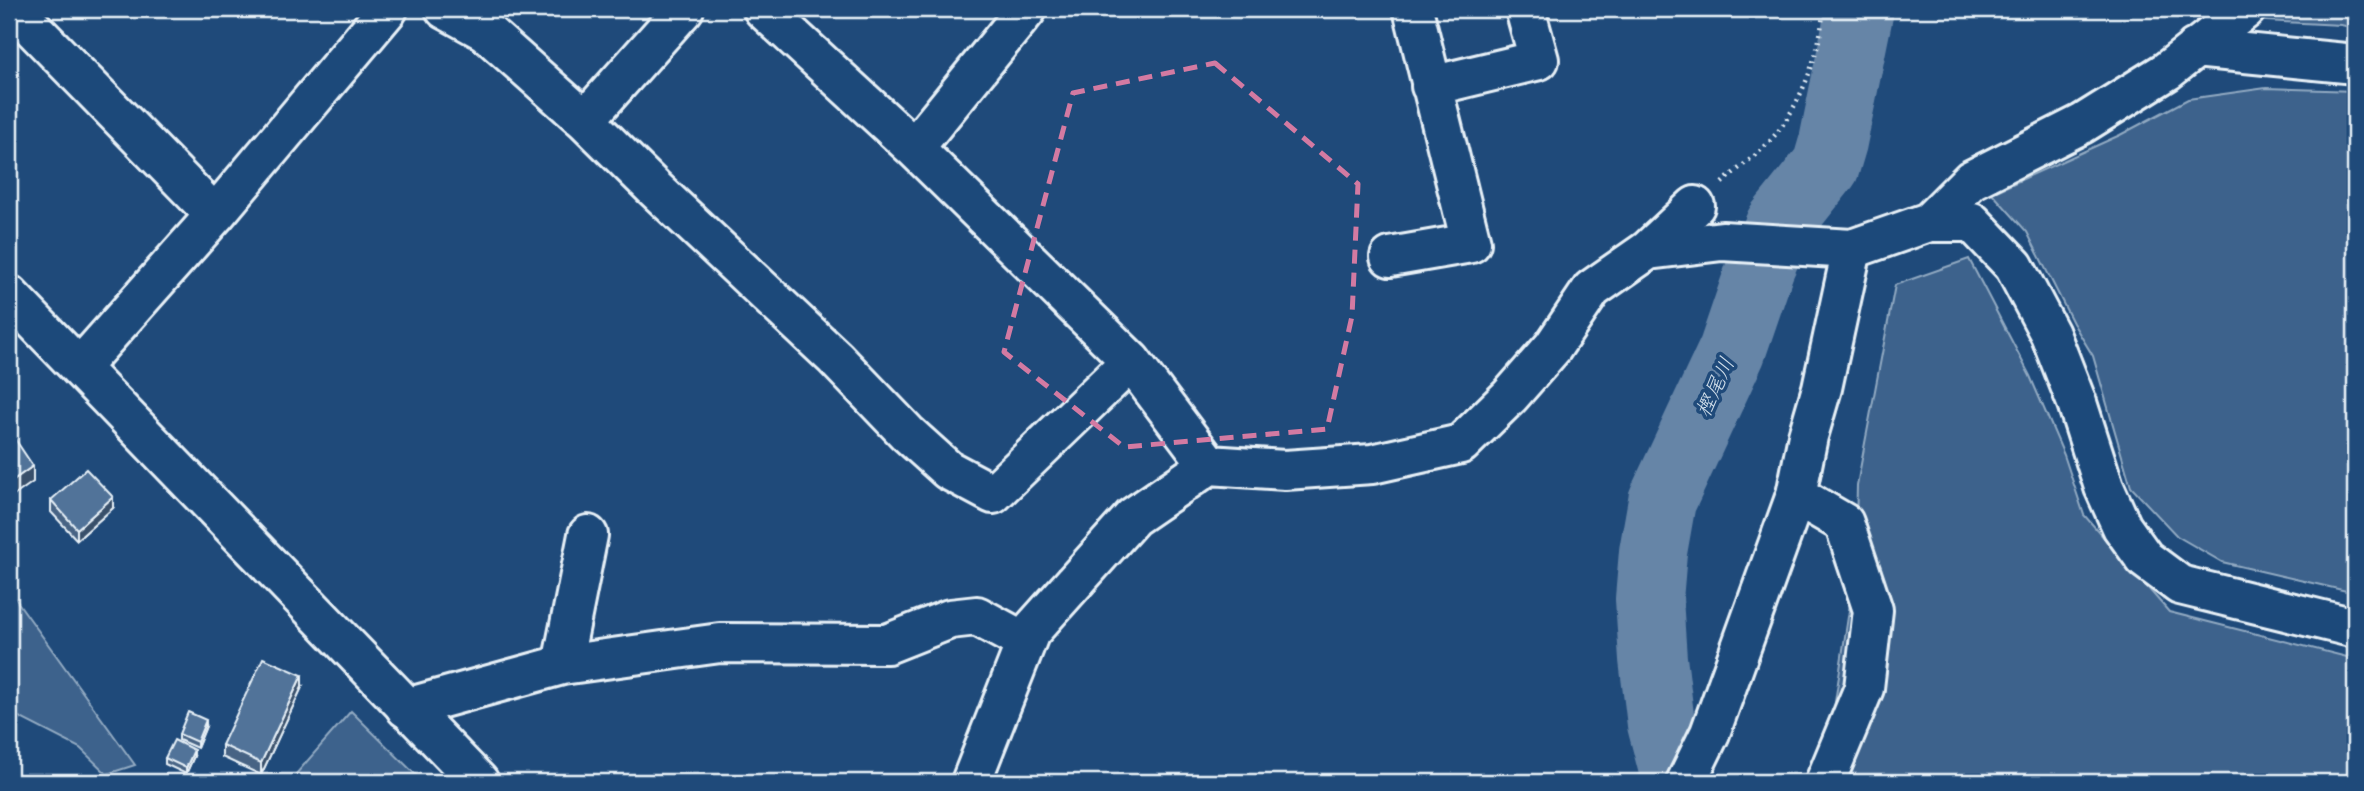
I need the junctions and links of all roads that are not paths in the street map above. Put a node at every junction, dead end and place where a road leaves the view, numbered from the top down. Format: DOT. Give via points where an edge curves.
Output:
graph roads {
  1 [pos="14,9"];
  2 [pos="388,9"];
  3 [pos="445,9"];
  4 [pos="684,9"];
  5 [pos="763,9"];
  6 [pos="1027,9"];
  7 [pos="1413,9"];
  8 [pos="1525,9"];
  9 [pos="2246,9"];
  10 [pos="2196,48"];
  11 [pos="2355,64"];
  12 [pos="1431,86"];
  13 [pos="586,120"];
  14 [pos="914,148"];
  15 [pos="1695,206"];
  16 [pos="215,215"];
  17 [pos="1929,222"];
  18 [pos="1852,249"];
  19 [pos="1648,250"];
  20 [pos="1390,257"];
  21 [pos="9,295"];
  22 [pos="1130,361"];
  23 [pos="80,367"];
  24 [pos="1209,465"];
  25 [pos="1796,495"];
  26 [pos="588,535"];
  27 [pos="2355,628"];
  28 [pos="1025,642"];
  29 [pos="562,665"];
  30 [pos="406,708"];
  31 [pos="479,782"];
  32 [pos="971,782"];
  33 [pos="1686,782"];
  34 [pos="1825,782"];
  1 -- 16 [label="street"];
  2 -- 16 [label="street"];
  3 -- 13 [label="street" via="485,32"];
  4 -- 13 [label="street"];
  5 -- 14 [label="street"];
  6 -- 14 [label="street"];
  7 -- 12 [label="street"];
  8 -- 12 [label="street" via="1539,60"];
  9 -- 10 [label="street"];
  10 -- 11 [label="street"];
  10 -- 17 [label="street" via="2082,124 1971,180"];
  12 -- 20 [label="street" via="1471,243"];
  13 -- 22 [label="street" via="927,452 948,470 993,494"];
  14 -- 22 [label="street"];
  15 -- 19 [label="street"];
  16 -- 23 [label="street"];
  17 -- 18 [label="street"];
  17 -- 27 [label="street" via="1972,222 2014,266 2050,334 2104,487 2145,559 2180,585"];
  18 -- 19 [label="street" via="1722,241"];
  18 -- 25 [label="street"];
  19 -- 24 [label="street" via="1592,289 1553,347 1461,444 1360,465 1285,470"];
  21 -- 23 [label="street"];
  22 -- 24 [label="street"];
  23 -- 30 [label="street"];
  24 -- 28 [label="street" via="1133,517"];
  25 -- 33 [label="street" via="1710,733"];
  25 -- 34 [label="street" via="1844,523 1873,610 1864,688"];
  26 -- 29 [label="street"];
  28 -- 29 [label="street" via="977,616 950,619 887,644 720,643"];
  28 -- 32 [label="street"];
  29 -- 30 [label="street"];
  30 -- 31 [label="street"];
}
